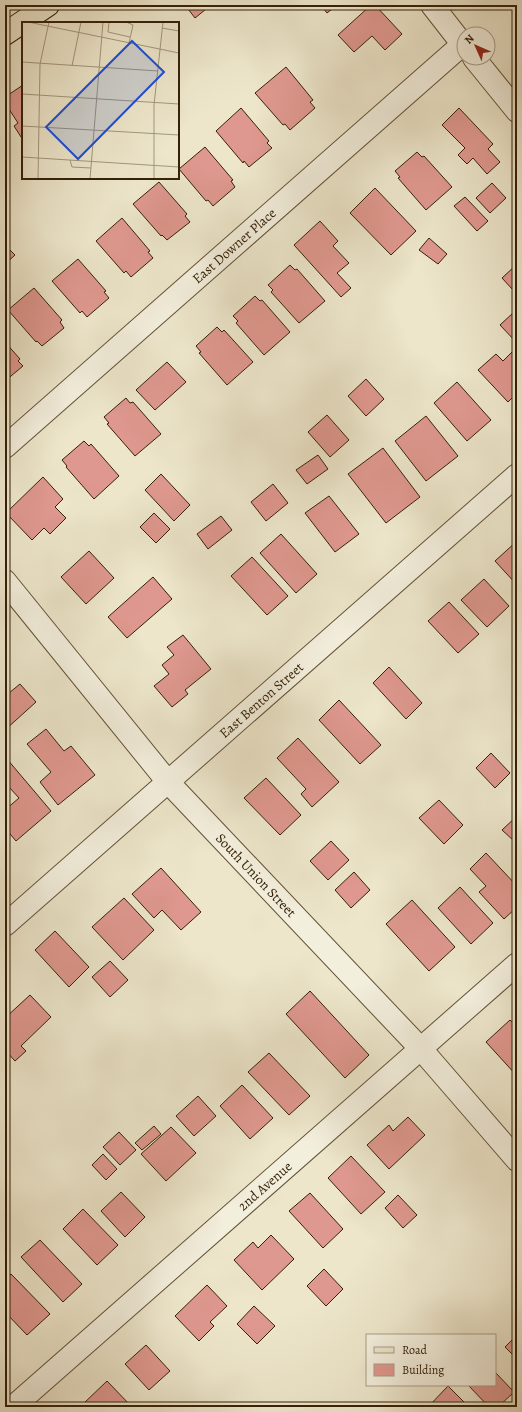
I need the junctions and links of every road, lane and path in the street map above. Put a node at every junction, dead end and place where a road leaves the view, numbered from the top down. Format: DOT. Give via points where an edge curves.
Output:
graph roads {
  1 [pos="48,5"];
  2 [pos="432,5"];
  3 [pos="23,22"];
  4 [pos="22,23"];
  5 [pos="5,34"];
  6 [pos="456,35"];
  7 [pos="456,58"];
  8 [pos="481,66"];
  9 [pos="517,111"];
  10 [pos="5,446"];
  11 [pos="517,475"];
  12 [pos="5,581"];
  13 [pos="168,782"];
  14 [pos="5,925"];
  15 [pos="517,964"];
  16 [pos="421,1049"];
  17 [pos="517,1160"];
  18 [pos="13,1407"];
  1 -- 3 [label="main road"];
  2 -- 6 [label="street"];
  4 -- 5 [label="main road"];
  7 -- 10 [label="street, East Downer Place"];
  8 -- 9 [label="street"];
  11 -- 13 [label="street, East Benton Street"];
  12 -- 13 [label="street, South Union Street"];
  13 -- 14 [label="street, East Benton Street"];
  13 -- 16 [label="street, South Union Street"];
  15 -- 16 [label="street, 2nd Avenue"];
  16 -- 17 [label="street, South Union Street"];
  16 -- 18 [label="street, 2nd Avenue"];
}
